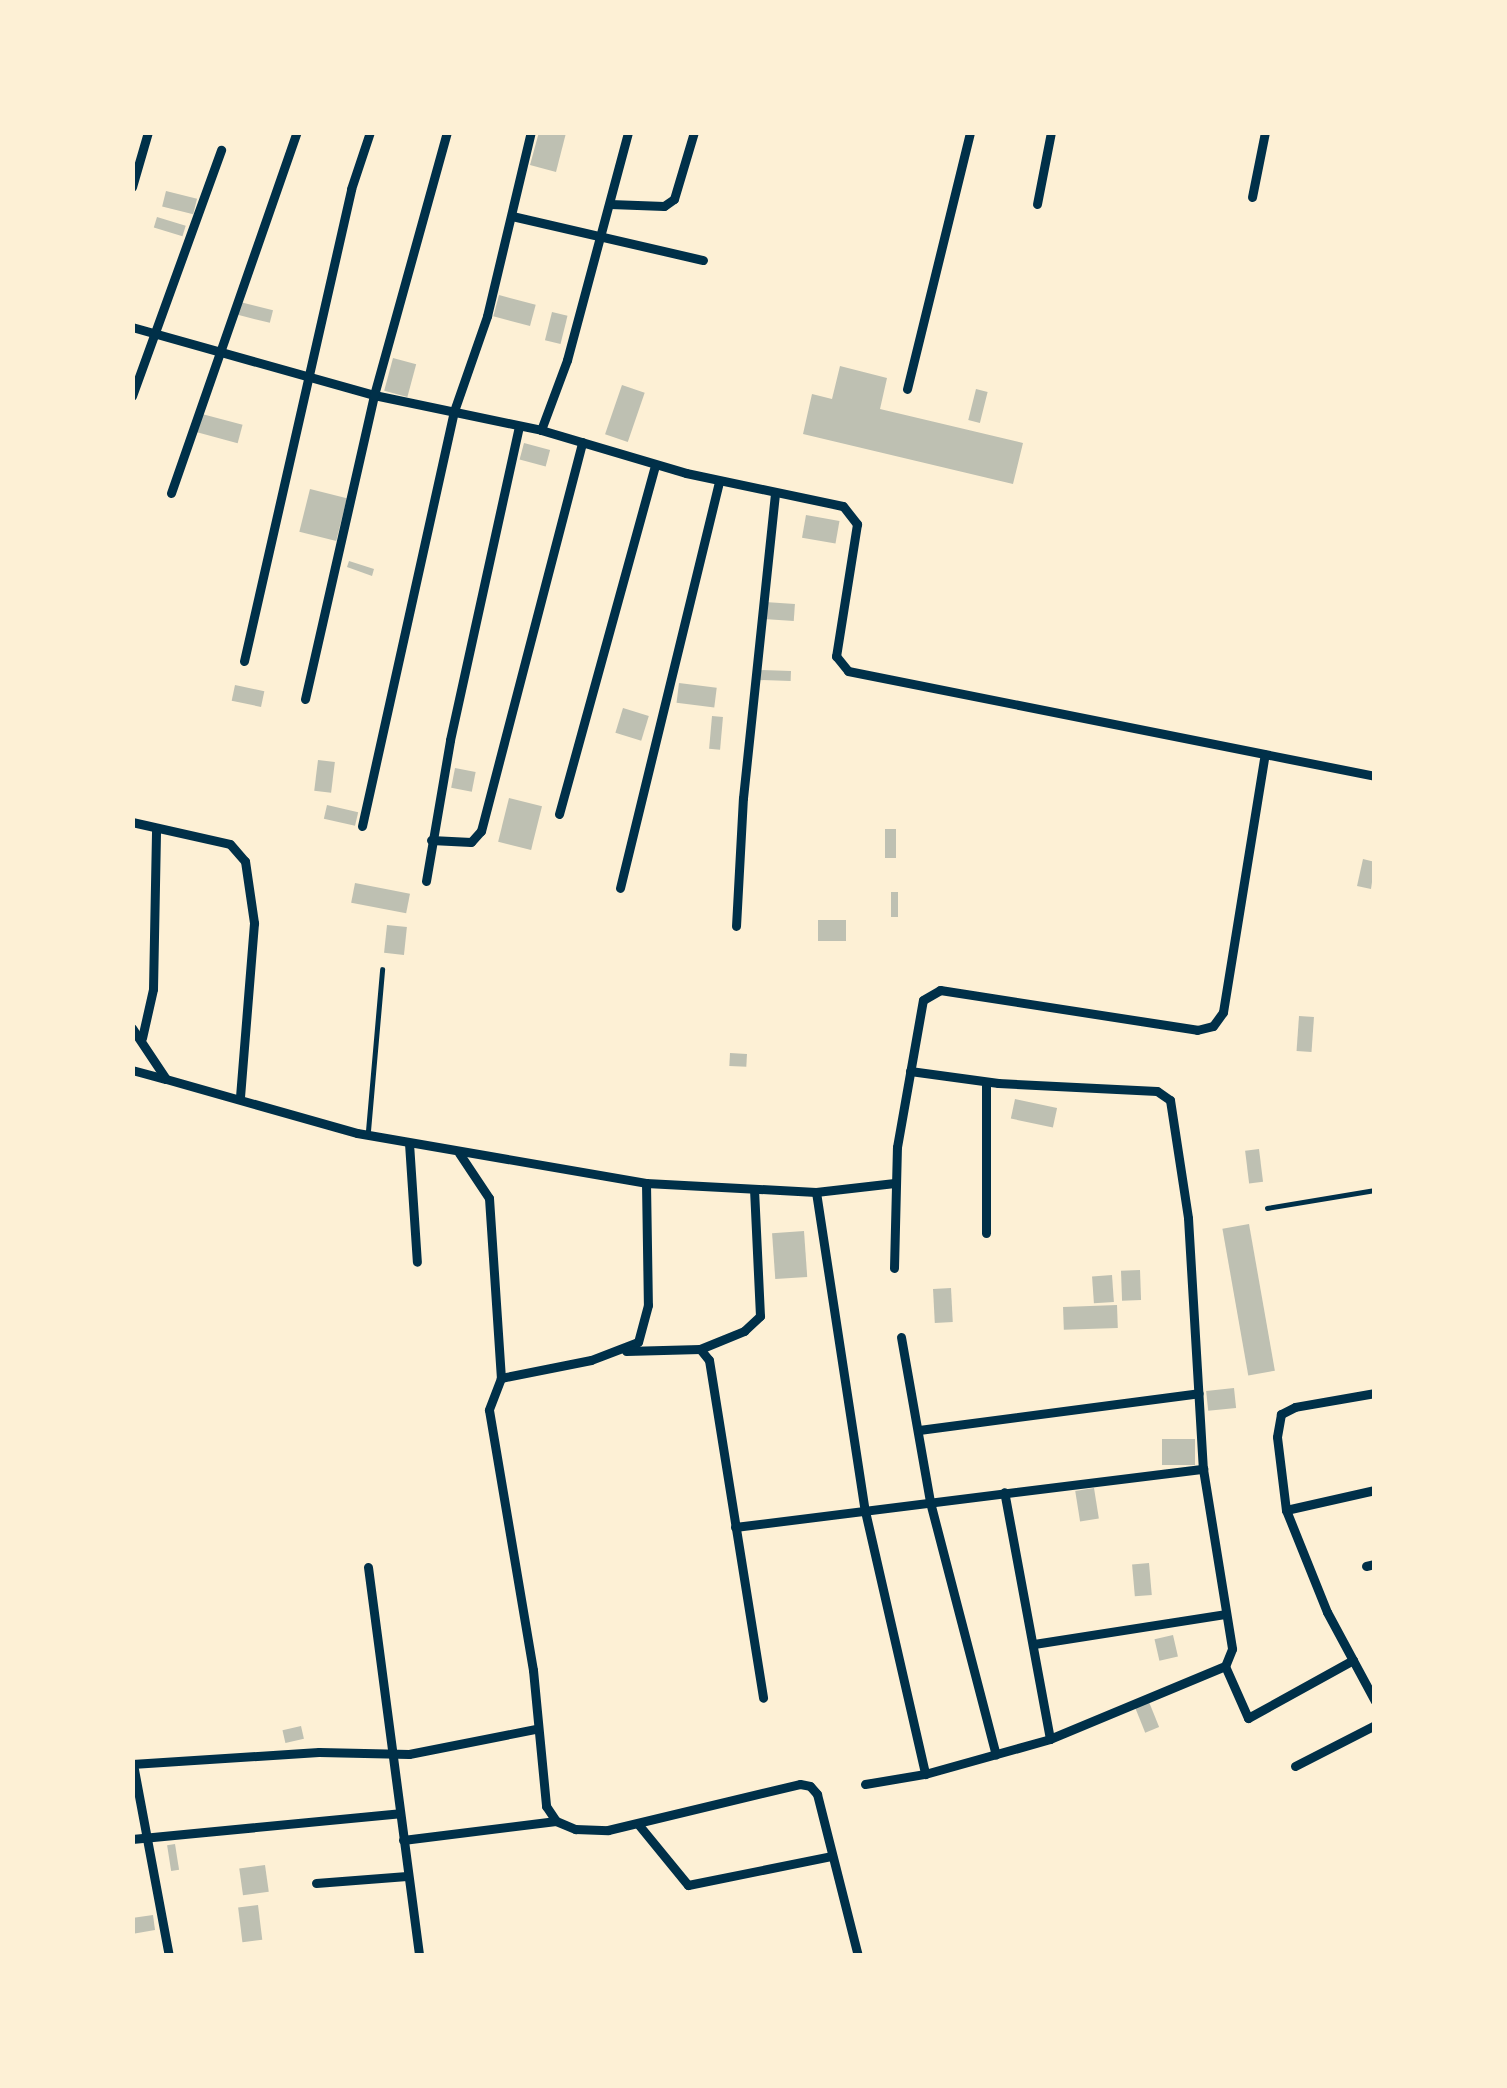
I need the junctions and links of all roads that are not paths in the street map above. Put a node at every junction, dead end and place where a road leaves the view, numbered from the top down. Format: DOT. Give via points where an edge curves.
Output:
graph roads {
  1 [pos="148,132"];
  2 [pos="297,132"];
  3 [pos="370,132"];
  4 [pos="447,132"];
  5 [pos="531,132"];
  6 [pos="628,132"];
  7 [pos="694,132"];
  8 [pos="970,132"];
  9 [pos="1051,132"];
  10 [pos="1264,132"];
  11 [pos="221,150"];
  12 [pos="132,187"];
  13 [pos="1252,197"];
  14 [pos="610,204"];
  15 [pos="1037,204"];
  16 [pos="512,216"];
  17 [pos="600,239"];
  18 [pos="703,260"];
  19 [pos="132,327"];
  20 [pos="154,334"];
  21 [pos="219,353"];
  22 [pos="309,375"];
  23 [pos="907,389"];
  24 [pos="374,395"];
  25 [pos="132,396"];
  26 [pos="454,411"];
  27 [pos="519,426"];
  28 [pos="541,430"];
  29 [pos="582,442"];
  30 [pos="655,465"];
  31 [pos="719,481"];
  32 [pos="171,493"];
  33 [pos="775,493"];
  34 [pos="244,661"];
  35 [pos="305,699"];
  36 [pos="1265,754"];
  37 [pos="1375,776"];
  38 [pos="560,814"];
  39 [pos="132,823"];
  40 [pos="362,826"];
  41 [pos="156,828"];
  42 [pos="431,840"];
  43 [pos="426,881"];
  44 [pos="620,888"];
  45 [pos="736,926"];
  46 [pos="382,970"];
  47 [pos="132,1028"];
  48 [pos="142,1038"];
  49 [pos="132,1070"];
  50 [pos="910,1071"];
  51 [pos="166,1079"];
  52 [pos="986,1082"];
  53 [pos="240,1097"];
  54 [pos="368,1135"];
  55 [pos="409,1143"];
  56 [pos="459,1153"];
  57 [pos="646,1183"];
  58 [pos="894,1183"];
  59 [pos="754,1189"];
  60 [pos="1375,1190"];
  61 [pos="816,1192"];
  62 [pos="1268,1208"];
  63 [pos="986,1233"];
  64 [pos="417,1262"];
  65 [pos="894,1268"];
  66 [pos="901,1337"];
  67 [pos="700,1349"];
  68 [pos="626,1351"];
  69 [pos="501,1378"];
  70 [pos="1198,1393"];
  71 [pos="1375,1393"];
  72 [pos="919,1430"];
  73 [pos="1203,1469"];
  74 [pos="1375,1490"];
  75 [pos="1004,1492"];
  76 [pos="930,1502"];
  77 [pos="1286,1510"];
  78 [pos="866,1511"];
  79 [pos="735,1527"];
  80 [pos="368,1568"];
  81 [pos="1226,1614"];
  82 [pos="1034,1644"];
  83 [pos="1353,1660"];
  84 [pos="1226,1666"];
  85 [pos="763,1698"];
  86 [pos="1375,1701"];
  87 [pos="1375,1725"];
  88 [pos="536,1729"];
  89 [pos="1049,1739"];
  90 [pos="393,1754"];
  91 [pos="996,1754"];
  92 [pos="133,1764"];
  93 [pos="1295,1766"];
  94 [pos="926,1774"];
  95 [pos="865,1784"];
  96 [pos="400,1813"];
  97 [pos="556,1821"];
  98 [pos="638,1824"];
  99 [pos="145,1837"];
  100 [pos="132,1839"];
  101 [pos="403,1840"];
  102 [pos="832,1856"];
  103 [pos="407,1876"];
  104 [pos="316,1883"];
  105 [pos="170,1956"];
  106 [pos="419,1956"];
  107 [pos="858,1956"];
  1 -- 12 [label="street"];
  2 -- 21 [label="street"];
  3 -- 22 [label="street"];
  4 -- 24 [label="street"];
  5 -- 16 [label="street"];
  6 -- 14 [label="street"];
  7 -- 14 [label="street" via="674,199 664,206"];
  8 -- 23 [label="street"];
  9 -- 15 [label="street"];
  10 -- 13 [label="street"];
  11 -- 20 [label="street"];
  14 -- 17 [label="street"];
  16 -- 17 [label="street"];
  16 -- 26 [label="street"];
  17 -- 18 [label="street"];
  17 -- 28 [label="street"];
  19 -- 20 [label="street"];
  20 -- 21 [label="street"];
  20 -- 25 [label="street"];
  21 -- 22 [label="street"];
  21 -- 32 [label="street"];
  22 -- 24 [label="street"];
  22 -- 34 [label="street"];
  24 -- 26 [label="street"];
  24 -- 35 [label="street"];
  26 -- 27 [label="street"];
  26 -- 40 [label="street"];
  27 -- 28 [label="street"];
  27 -- 42 [label="street"];
  28 -- 29 [label="street"];
  29 -- 30 [label="street"];
  29 -- 42 [label="street" via="481,831 471,842"];
  30 -- 31 [label="street"];
  30 -- 38 [label="street"];
  31 -- 33 [label="street"];
  31 -- 44 [label="street"];
  33 -- 36 [label="street" via="853,512 836,656 848,670"];
  33 -- 45 [label="street"];
  36 -- 37 [label="street"];
  36 -- 50 [label="street" via="1223,1012 1213,1026 1197,1030 940,989 923,1000"];
  39 -- 41 [label="street"];
  41 -- 48 [label="street" via="154,989"];
  41 -- 53 [label="street" via="230,844 245,861 254,923"];
  42 -- 43 [label="street"];
  46 -- 54 [label="lane"];
  47 -- 48 [label="street"];
  48 -- 51 [label="street"];
  49 -- 51 [label="street"];
  50 -- 52 [label="street"];
  50 -- 58 [label="street"];
  51 -- 53 [label="street"];
  52 -- 63 [label="street"];
  52 -- 70 [label="street" via="1157,1091 1170,1100 1188,1218"];
  53 -- 54 [label="street"];
  54 -- 55 [label="street"];
  55 -- 56 [label="street"];
  55 -- 64 [label="street"];
  56 -- 57 [label="street"];
  56 -- 69 [label="street" via="489,1198"];
  57 -- 59 [label="street"];
  57 -- 68 [label="street" via="648,1305 638,1342"];
  58 -- 61 [label="street"];
  58 -- 65 [label="street"];
  59 -- 61 [label="street"];
  59 -- 67 [label="street" via="760,1316"];
  60 -- 62 [label="lane"];
  61 -- 78 [label="street"];
  66 -- 72 [label="street"];
  67 -- 68 [label="street"];
  67 -- 79 [label="street" via="712,1368"];
  68 -- 69 [label="street"];
  69 -- 88 [label="street" via="489,1410"];
  70 -- 72 [label="street"];
  70 -- 73 [label="street"];
  71 -- 77 [label="street" via="1281,1414"];
  72 -- 76 [label="street"];
  73 -- 75 [label="street"];
  73 -- 81 [label="street"];
  74 -- 77 [label="street"];
  75 -- 76 [label="street"];
  75 -- 82 [label="street"];
  76 -- 78 [label="street"];
  76 -- 91 [label="street"];
  77 -- 83 [label="street"];
  78 -- 79 [label="street"];
  78 -- 94 [label="street"];
  79 -- 85 [label="street"];
  80 -- 90 [label="street"];
  81 -- 82 [label="street"];
  81 -- 84 [label="street"];
  82 -- 89 [label="street"];
  83 -- 84 [label="street" via="1248,1718"];
  83 -- 86 [label="street"];
  84 -- 89 [label="street"];
  87 -- 93 [label="street"];
  88 -- 90 [label="street"];
  88 -- 97 [label="street" via="546,1805"];
  89 -- 91 [label="street"];
  90 -- 92 [label="street"];
  90 -- 96 [label="street"];
  91 -- 94 [label="street"];
  92 -- 99 [label="street"];
  94 -- 95 [label="street"];
  96 -- 99 [label="street"];
  96 -- 101 [label="street"];
  97 -- 98 [label="street" via="575,1829"];
  97 -- 101 [label="street"];
  98 -- 102 [label="street" via="688,1885 700,1887"];
  98 -- 102 [label="street" via="800,1784 817,1794"];
  99 -- 100 [label="street"];
  99 -- 105 [label="street"];
  101 -- 103 [label="street"];
  102 -- 107 [label="street"];
  103 -- 104 [label="street"];
  103 -- 106 [label="street"];
}
